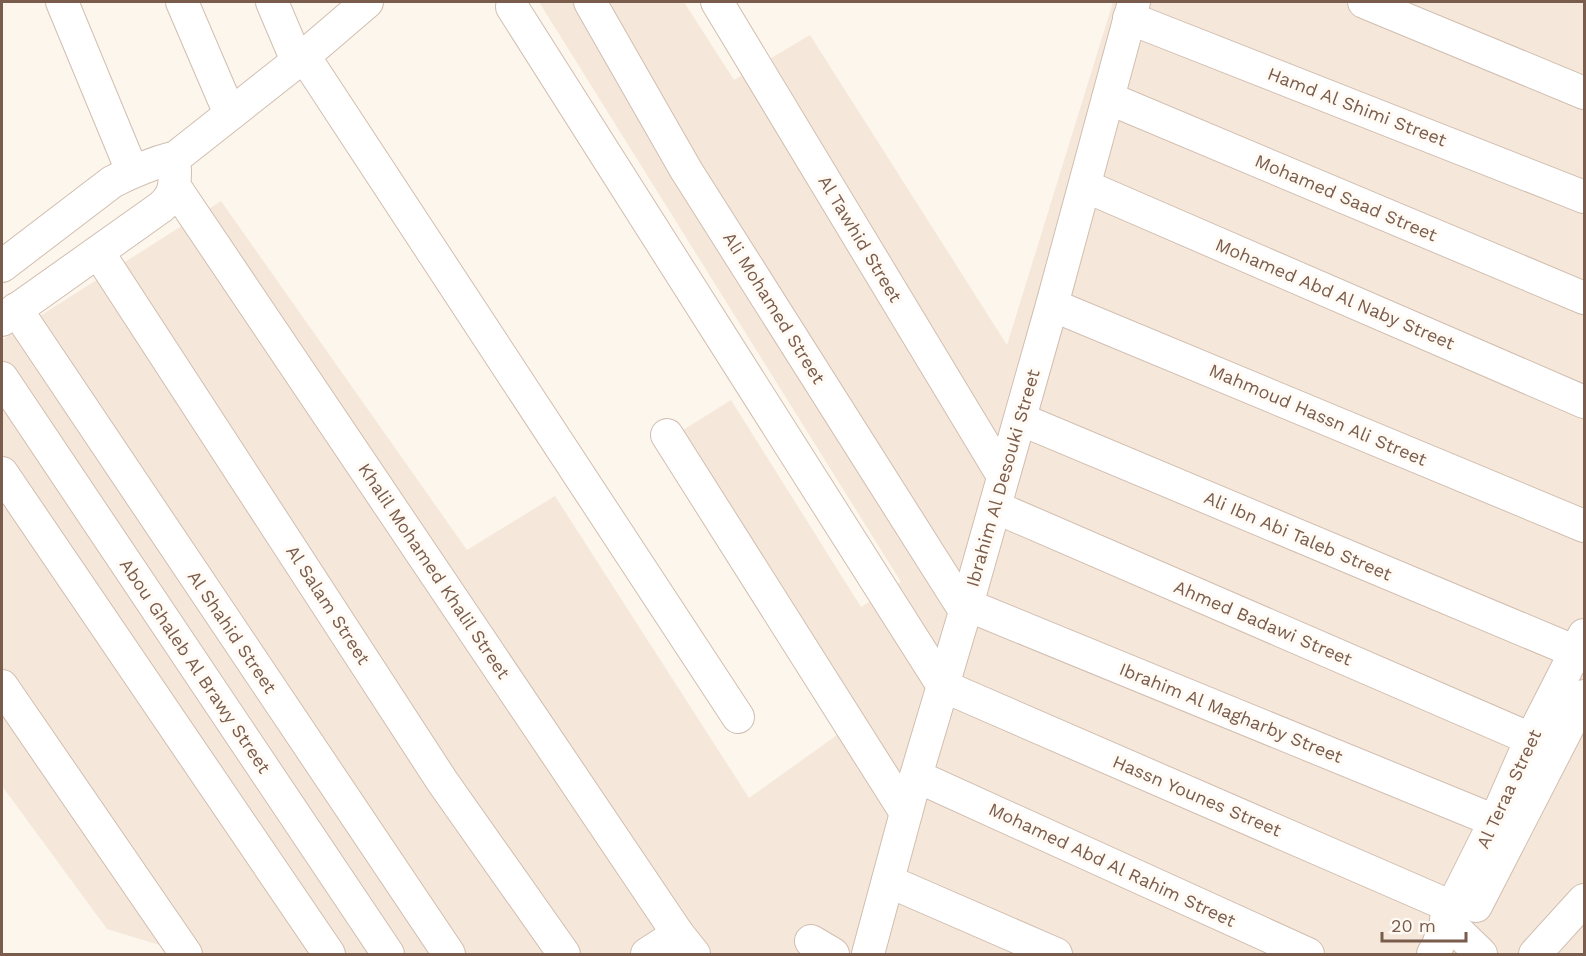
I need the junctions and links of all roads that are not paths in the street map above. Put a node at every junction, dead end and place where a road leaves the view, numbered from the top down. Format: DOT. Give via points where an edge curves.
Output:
graph roads {
  1 [pos="62,2"];
  2 [pos="182,2"];
  3 [pos="272,2"];
  4 [pos="366,2"];
  5 [pos="590,2"];
  6 [pos="717,2"];
  7 [pos="1364,2"];
  8 [pos="512,7"];
  9 [pos="1132,10"];
  10 [pos="300,59"];
  11 [pos="1584,93"];
  12 [pos="1108,98"];
  13 [pos="230,114"];
  14 [pos="132,171"];
  15 [pos="175,172"];
  16 [pos="1085,186"];
  17 [pos="1584,196"];
  18 [pos="98,252"];
  19 [pos="2,266"];
  20 [pos="1584,298"];
  21 [pos="1052,305"];
  22 [pos="9,314"];
  23 [pos="2,378"];
  24 [pos="1584,402"];
  25 [pos="1020,419"];
  26 [pos="667,435"];
  27 [pos="2,473"];
  28 [pos="1003,476"];
  29 [pos="995,507"];
  30 [pos="1584,526"];
  31 [pos="966,608"];
  32 [pos="1580,644"];
  33 [pos="2,686"];
  34 [pos="943,686"];
  35 [pos="1584,696"];
  36 [pos="738,717"];
  37 [pos="1531,739"];
  38 [pos="916,776"];
  39 [pos="906,813"];
  40 [pos="1495,821"];
  41 [pos="888,881"];
  42 [pos="1584,900"];
  43 [pos="1452,936"];
  44 [pos="686,944"];
  45 [pos="186,954"];
  46 [pos="328,954"];
  47 [pos="388,954"];
  48 [pos="449,954"];
  49 [pos="564,954"];
  50 [pos="647,954"];
  51 [pos="868,954"];
  52 [pos="1056,954"];
  53 [pos="1308,954"];
  54 [pos="1535,954"];
  1 -- 14 [label="street"];
  2 -- 13 [label="street"];
  3 -- 10 [label="street"];
  4 -- 10 [label="street"];
  5 -- 31 [label="street, Ali Mohamed Street" via="686,170"];
  6 -- 28 [label="street, Al Tawhid Street"];
  7 -- 11 [label="street"];
  8 -- 34 [label="street"];
  9 -- 12 [label="street, Ibrahim Al Desouki Street"];
  9 -- 17 [label="street, Hamd Al Shimi Street"];
  10 -- 13 [label="street"];
  10 -- 36 [label="street"];
  12 -- 16 [label="street, Ibrahim Al Desouki Street"];
  12 -- 20 [label="street, Mohamed Saad Street"];
  13 -- 15 [label="street"];
  14 -- 15 [label="street"];
  14 -- 19 [label="street" via="94,195"];
  15 -- 18 [label="street" via="168,201"];
  15 -- 44 [label="street, Khalil Mohamed Khalil Street"];
  16 -- 21 [label="street, Ibrahim Al Desouki Street"];
  16 -- 24 [label="street, Mohamed Abd Al Naby Street"];
  18 -- 22 [label="street"];
  18 -- 49 [label="street, Al Salam Street" via="442,781"];
  21 -- 25 [label="street, Ibrahim Al Desouki Street"];
  21 -- 30 [label="street, Mahmoud Hassn Ali Street"];
  22 -- 48 [label="street, Al Shahid Street"];
  23 -- 47 [label="street, Abou Ghaleb Al Brawy Street"];
  25 -- 28 [label="street, Ibrahim Al Desouki Street"];
  25 -- 32 [label="street, Ali Ibn Abi Taleb Street"];
  26 -- 39 [label="street"];
  27 -- 46 [label="street"];
  28 -- 29 [label="street, Ibrahim Al Desouki Street"];
  29 -- 31 [label="street, Ibrahim Al Desouki Street"];
  29 -- 37 [label="street, Ahmed Badawi Street"];
  31 -- 34 [label="street, Ibrahim Al Desouki Street"];
  31 -- 40 [label="street, Ibrahim Al Magharby Street"];
  32 -- 37 [label="street, Al Teraa Street"];
  33 -- 45 [label="street"];
  34 -- 38 [label="street, Ibrahim Al Desouki Street"];
  34 -- 43 [label="street, Hassn Younes Street"];
  35 -- 43 [label="street, Al Teraa Street"];
  37 -- 40 [label="street, Al Teraa Street"];
  38 -- 39 [label="street, Ibrahim Al Desouki Street"];
  38 -- 53 [label="street, Mohamed Abd Al Rahim Street"];
  39 -- 41 [label="street, Ibrahim Al Desouki Street"];
  40 -- 43 [label="street, Al Teraa Street"];
  41 -- 51 [label="street, Ibrahim Al Desouki Street"];
  41 -- 52 [label="street"];
  42 -- 54 [label="street"];
  44 -- 50 [label="street"];
}
